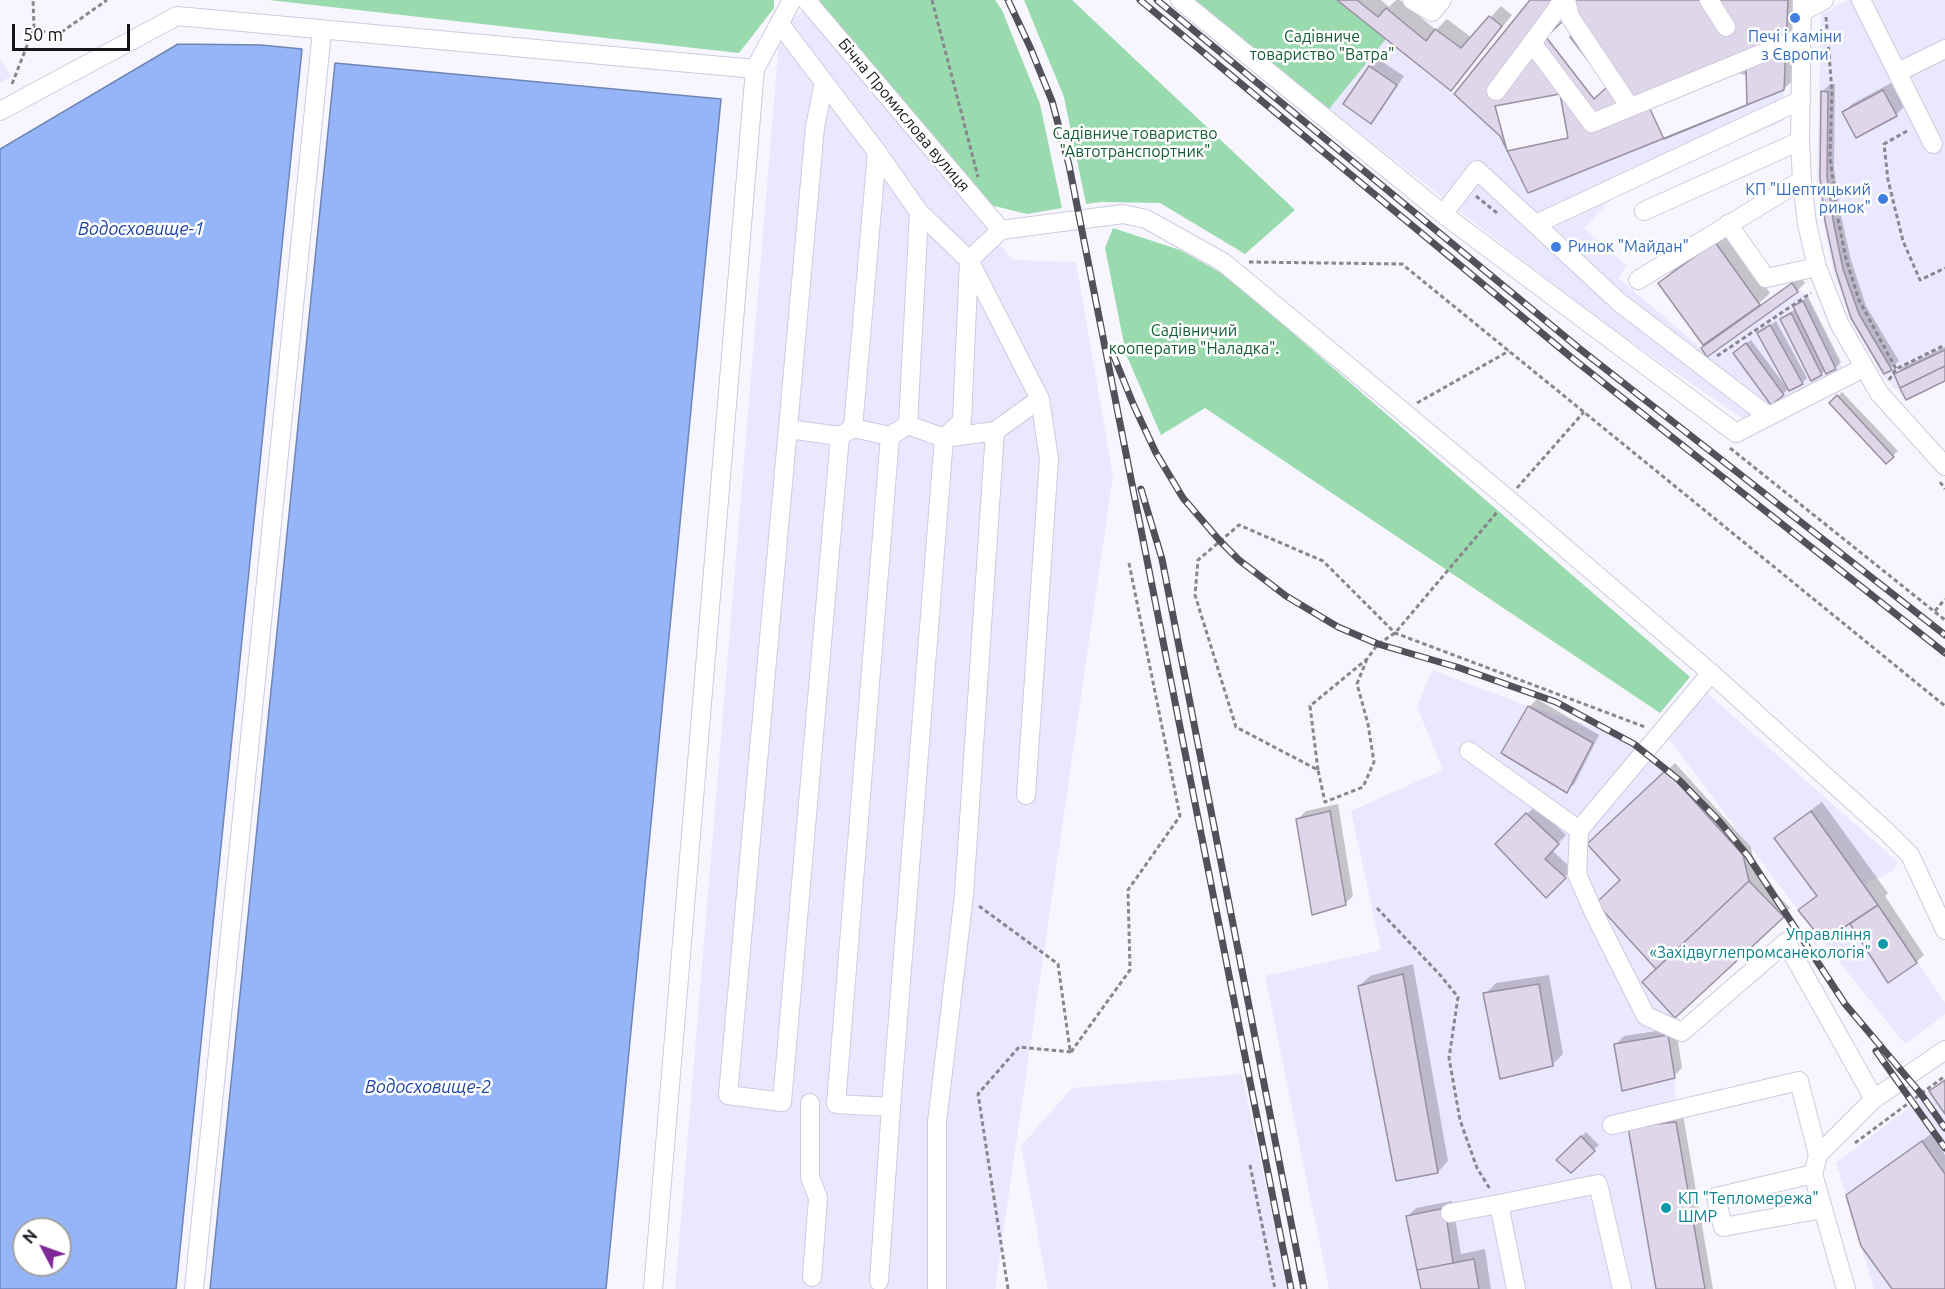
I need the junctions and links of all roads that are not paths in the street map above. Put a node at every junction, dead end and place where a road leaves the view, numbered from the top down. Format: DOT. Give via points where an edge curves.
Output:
graph roads {
  1 [pos="792,0"];
  2 [pos="806,0"];
  3 [pos="1180,0"];
  4 [pos="1412,0"];
  5 [pos="1442,0"];
  6 [pos="1565,0"];
  7 [pos="1708,0"];
  8 [pos="1861,0"];
  9 [pos="1802,6"];
  10 [pos="1825,6"];
  11 [pos="780,24"];
  12 [pos="1726,27"];
  13 [pos="322,31"];
  14 [pos="1802,37"];
  15 [pos="1532,43"];
  16 [pos="1945,49"];
  17 [pos="755,69"];
  18 [pos="1898,72"];
  19 [pos="824,82"];
  20 [pos="1496,91"];
  21 [pos="1801,100"];
  22 [pos="1630,107"];
  23 [pos="2,109"];
  24 [pos="1800,141"];
  25 [pos="1933,144"];
  26 [pos="877,152"];
  27 [pos="1802,180"];
  28 [pos="1644,211"];
  29 [pos="918,212"];
  30 [pos="1443,214"];
  31 [pos="1536,224"];
  32 [pos="1728,224"];
  33 [pos="1001,230"];
  34 [pos="969,260"];
  35 [pos="1817,267"];
  36 [pos="1638,280"];
  37 [pos="1863,368"];
  38 [pos="1040,399"];
  39 [pos="1768,416"];
  40 [pos="908,425"];
  41 [pos="788,429"];
  42 [pos="995,431"];
  43 [pos="847,432"];
  44 [pos="890,436"];
  45 [pos="944,438"];
  46 [pos="1945,466"];
  47 [pos="1711,673"];
  48 [pos="1469,751"];
  49 [pos="1026,795"];
  50 [pos="1579,830"];
  51 [pos="1945,930"];
  52 [pos="1945,1050"];
  53 [pos="1874,1100"];
  54 [pos="782,1102"];
  55 [pos="810,1103"];
  56 [pos="836,1104"];
  57 [pos="891,1107"];
  58 [pos="1611,1125"];
  59 [pos="1818,1155"];
  60 [pos="1813,1174"];
  61 [pos="1499,1204"];
  62 [pos="1822,1209"];
  63 [pos="1450,1213"];
  64 [pos="812,1277"];
  65 [pos="879,1281"];
  66 [pos="194,1289"];
  67 [pos="653,1289"];
  68 [pos="937,1289"];
  69 [pos="1516,1289"];
  70 [pos="1622,1289"];
  71 [pos="1846,1289"];
  1 -- 11 [label="street"];
  2 -- 33 [label="street, Бічна Промислова вулиця"];
  3 -- 30 [label="street"];
  4 -- 5 [label="street" via="1432,12"];
  6 -- 15 [label="street"];
  6 -- 22 [label="street" via="1570,17"];
  7 -- 12 [label="street"];
  8 -- 18 [label="street"];
  9 -- 10 [label="street"];
  9 -- 14 [label="street"];
  11 -- 17 [label="street"];
  11 -- 19 [label="street"];
  13 -- 17 [label="street"];
  13 -- 23 [label="street" via="177,16"];
  13 -- 66 [label="street"];
  14 -- 21 [label="street"];
  14 -- 22 [label="street"];
  15 -- 20 [label="street"];
  15 -- 22 [label="street" via="1592,123"];
  16 -- 18 [label="street"];
  17 -- 67 [label="street"];
  18 -- 25 [label="street"];
  19 -- 26 [label="street"];
  19 -- 41 [label="street" via="815,127"];
  21 -- 24 [label="street"];
  21 -- 31 [label="street"];
  24 -- 27 [label="street"];
  24 -- 28 [label="street"];
  26 -- 29 [label="street"];
  26 -- 43 [label="street"];
  27 -- 32 [label="street"];
  27 -- 35 [label="street"];
  29 -- 34 [label="street"];
  29 -- 40 [label="street"];
  30 -- 31 [label="street" via="1476,170"];
  30 -- 39 [label="street" via="1736,432"];
  31 -- 39 [label="street" via="1619,302"];
  32 -- 35 [label="street" via="1766,278"];
  32 -- 36 [label="street"];
  33 -- 34 [label="street"];
  33 -- 47 [label="street" via="1123,214 1146,219 1223,262"];
  34 -- 38 [label="street"];
  34 -- 45 [label="street" via="962,421"];
  35 -- 37 [label="street"];
  37 -- 39 [label="street"];
  37 -- 46 [label="street" via="1879,393"];
  38 -- 42 [label="street"];
  38 -- 49 [label="street" via="1049,459"];
  40 -- 44 [label="street"];
  40 -- 45 [label="street"];
  41 -- 43 [label="street"];
  41 -- 54 [label="street" via="728,1095"];
  42 -- 45 [label="street"];
  42 -- 68 [label="street" via="964,895 937,1122"];
  43 -- 44 [label="street"];
  43 -- 54 [label="street"];
  44 -- 56 [label="street"];
  45 -- 57 [label="street"];
  47 -- 50 [label="street"];
  47 -- 51 [label="street" via="1910,855"];
  48 -- 50 [label="street"];
  50 -- 53 [label="street" via="1577,874 1646,1016 1682,1032 1786,942"];
  52 -- 53 [label="street"];
  53 -- 59 [label="street"];
  54 -- 55 [label="street"];
  55 -- 56 [label="street"];
  55 -- 64 [label="street" via="810,1177 818,1198"];
  56 -- 57 [label="street"];
  57 -- 65 [label="street"];
  58 -- 59 [label="street" via="1799,1081"];
  59 -- 60 [label="street"];
  60 -- 62 [label="street"];
  60 -- 62 [label="street" via="1716,1197 1723,1227"];
  61 -- 63 [label="street"];
  61 -- 69 [label="street"];
  61 -- 70 [label="street" via="1598,1184"];
  62 -- 71 [label="street"];
}
